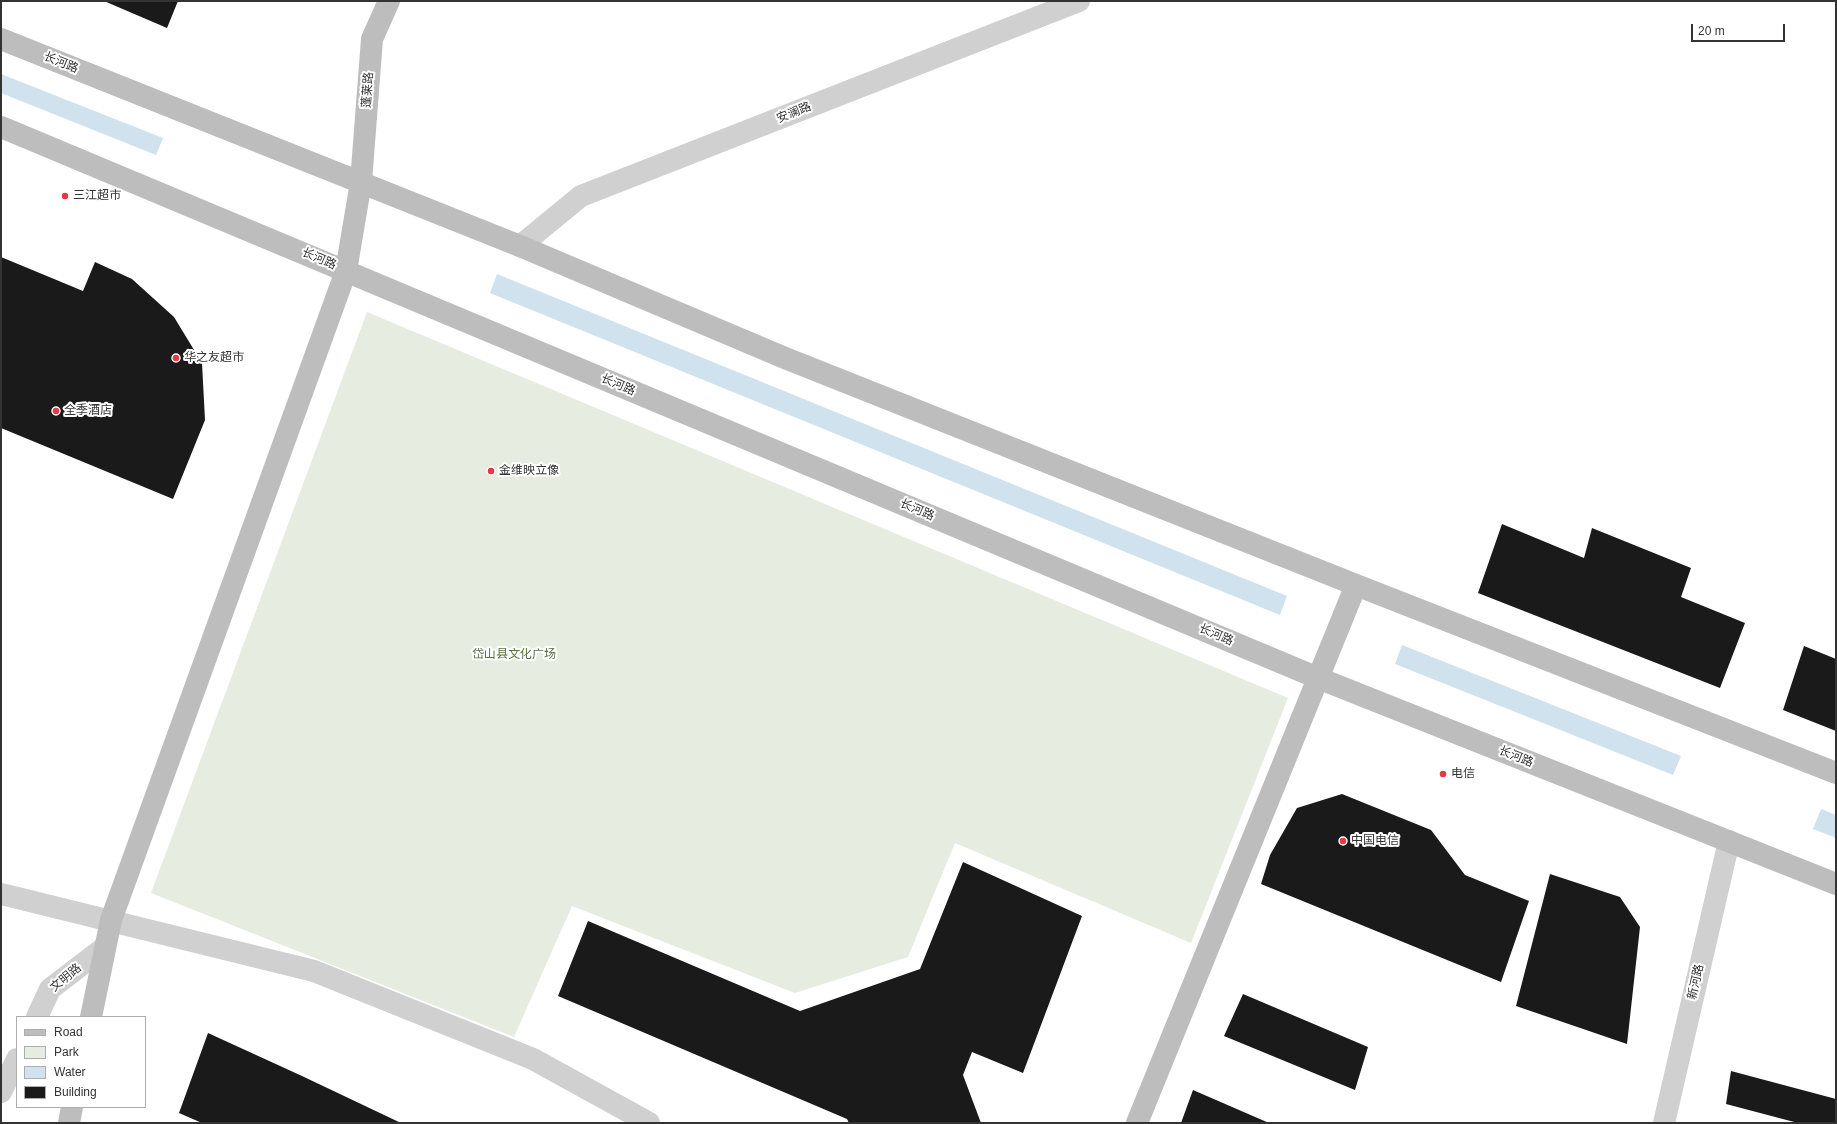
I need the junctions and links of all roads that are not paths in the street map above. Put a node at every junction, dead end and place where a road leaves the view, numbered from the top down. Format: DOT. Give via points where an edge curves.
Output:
graph roads {
  1 [pos="389,1"];
  2 [pos="1079,1"];
  3 [pos="1,39"];
  4 [pos="1,127"];
  5 [pos="361,182"];
  6 [pos="520,246"];
  7 [pos="346,271"];
  8 [pos="1356,585"];
  9 [pos="1318,678"];
  10 [pos="1836,772"];
  11 [pos="1729,841"];
  12 [pos="1836,884"];
  13 [pos="1,894"];
  14 [pos="111,920"];
  15 [pos="105,947"];
  16 [pos="37,1016"];
  17 [pos="91,1016"];
  18 [pos="16,1060"];
  19 [pos="1,1092"];
  20 [pos="72,1108"];
  21 [pos="69,1123"];
  22 [pos="649,1123"];
  23 [pos="1137,1123"];
  24 [pos="1664,1123"];
  1 -- 5 [label="main road, 蓬莱路" via="372,40"];
  2 -- 6 [label="street, 安澜路" via="582,196"];
  3 -- 5 [label="main road, 长河路"];
  4 -- 7 [label="main road, 长河路"];
  5 -- 6 [label="main road, 长河路"];
  5 -- 7 [label="main road, 蓬莱路"];
  6 -- 8 [label="main road, 长河路" via="785,358"];
  7 -- 9 [label="main road, 长河路"];
  7 -- 14 [label="main road, 蓬莱路"];
  8 -- 9 [label="main road"];
  8 -- 10 [label="main road, 长河路"];
  9 -- 11 [label="main road, 长河路"];
  9 -- 23 [label="main road"];
  11 -- 12 [label="main road, 长河路"];
  11 -- 24 [label="street, 新河路"];
  13 -- 14 [label="street"];
  14 -- 15 [label="main road, 蓬莱路"];
  14 -- 22 [label="street" via="314,971 533,1059"];
  15 -- 16 [label="street, 文明路" via="50,989"];
  15 -- 17 [label="main road, 蓬莱路"];
  18 -- 19 [label="street"];
  20 -- 21 [label="main road"];
}
